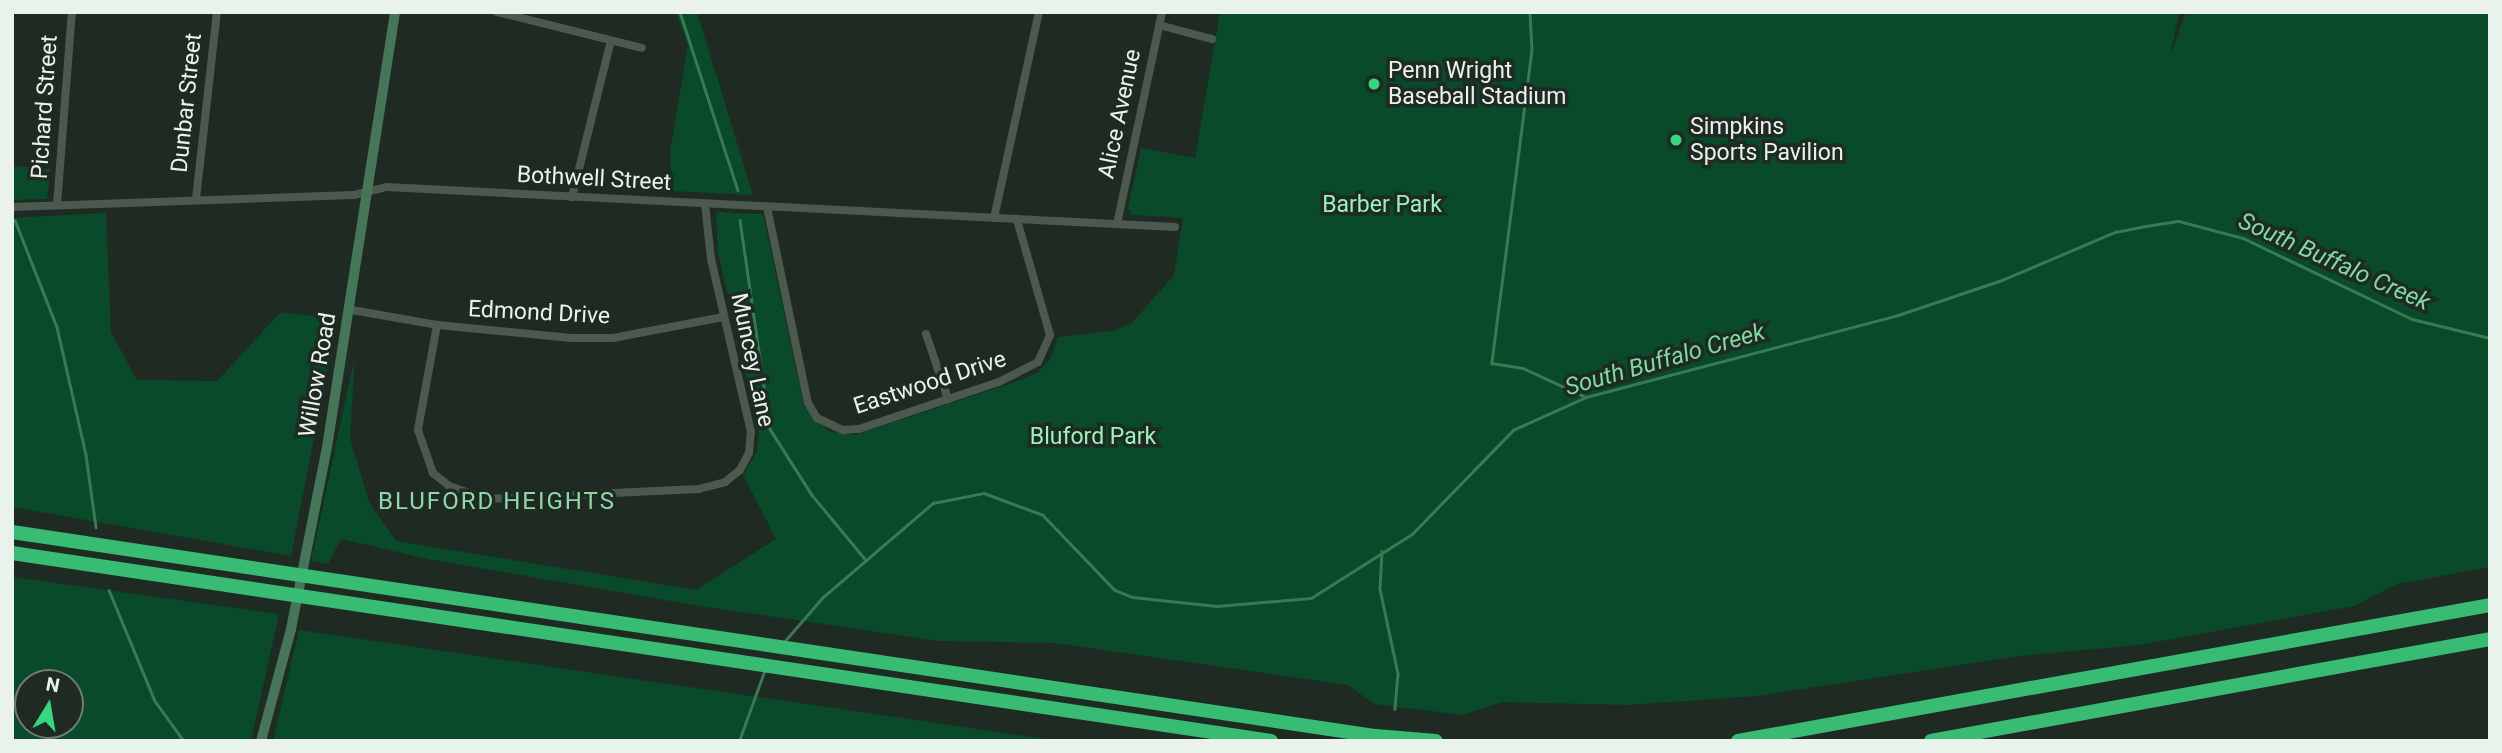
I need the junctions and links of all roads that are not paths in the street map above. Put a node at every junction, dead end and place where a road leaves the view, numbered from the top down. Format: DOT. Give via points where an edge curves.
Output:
graph roads {
  1 [pos="72,12"];
  2 [pos="217,12"];
  3 [pos="395,12"];
  4 [pos="496,12"];
  5 [pos="1039,12"];
  6 [pos="1162,12"];
  7 [pos="1159,25"];
  8 [pos="1212,39"];
  9 [pos="611,41"];
  10 [pos="642,48"];
  11 [pos="369,192"];
  12 [pos="572,197"];
  13 [pos="196,199"];
  14 [pos="705,204"];
  15 [pos="57,205"];
  16 [pos="12,207"];
  17 [pos="767,207"];
  18 [pos="994,218"];
  19 [pos="1017,220"];
  20 [pos="1117,224"];
  21 [pos="1175,227"];
  22 [pos="352,310"];
  23 [pos="723,317"];
  24 [pos="437,325"];
  25 [pos="926,334"];
  26 [pos="948,399"];
  27 [pos="12,531"];
  28 [pos="12,553"];
  29 [pos="2490,605"];
  30 [pos="2490,639"];
  31 [pos="261,741"];
  32 [pos="1271,741"];
  33 [pos="1436,741"];
  34 [pos="1738,741"];
  35 [pos="1931,741"];
  1 -- 15 [label="street, Pichard Street"];
  2 -- 13 [label="street, Dunbar Street"];
  3 -- 11 [label="street, Willow Road"];
  4 -- 9 [label="street"];
  5 -- 18 [label="street"];
  6 -- 7 [label="street, Alice Avenue"];
  7 -- 8 [label="street"];
  7 -- 20 [label="street, Alice Avenue"];
  9 -- 10 [label="street"];
  9 -- 12 [label="street"];
  11 -- 12 [label="street, Bothwell Street" via="386,187"];
  11 -- 13 [label="street, Bothwell Street"];
  11 -- 22 [label="street, Willow Road"];
  12 -- 14 [label="street, Bothwell Street"];
  13 -- 15 [label="street, Bothwell Street"];
  14 -- 17 [label="street, Bothwell Street"];
  14 -- 23 [label="street, Muncey Lane"];
  15 -- 16 [label="street, Bothwell Street"];
  17 -- 18 [label="street, Bothwell Street"];
  17 -- 26 [label="street, Eastwood Drive" via="808,403 817,418 843,430 859,429"];
  18 -- 19 [label="street, Bothwell Street"];
  19 -- 20 [label="street, Bothwell Street"];
  19 -- 26 [label="street, Eastwood Drive" via="1050,335 1046,350 1025,371"];
  20 -- 21 [label="street, Bothwell Street"];
  22 -- 24 [label="street, Edmond Drive"];
  22 -- 31 [label="street, Willow Road" via="309,540"];
  23 -- 24 [label="street, Edmond Drive" via="613,338"];
  23 -- 24 [label="street, Muncey Lane" via="751,432 749,453 740,470 725,482 699,489 487,499 449,486 433,472 424,454 418,430"];
  25 -- 26 [label="street"];
  27 -- 33 [label="highway"];
  28 -- 32 [label="highway"];
  29 -- 34 [label="highway"];
  30 -- 35 [label="highway"];
}
